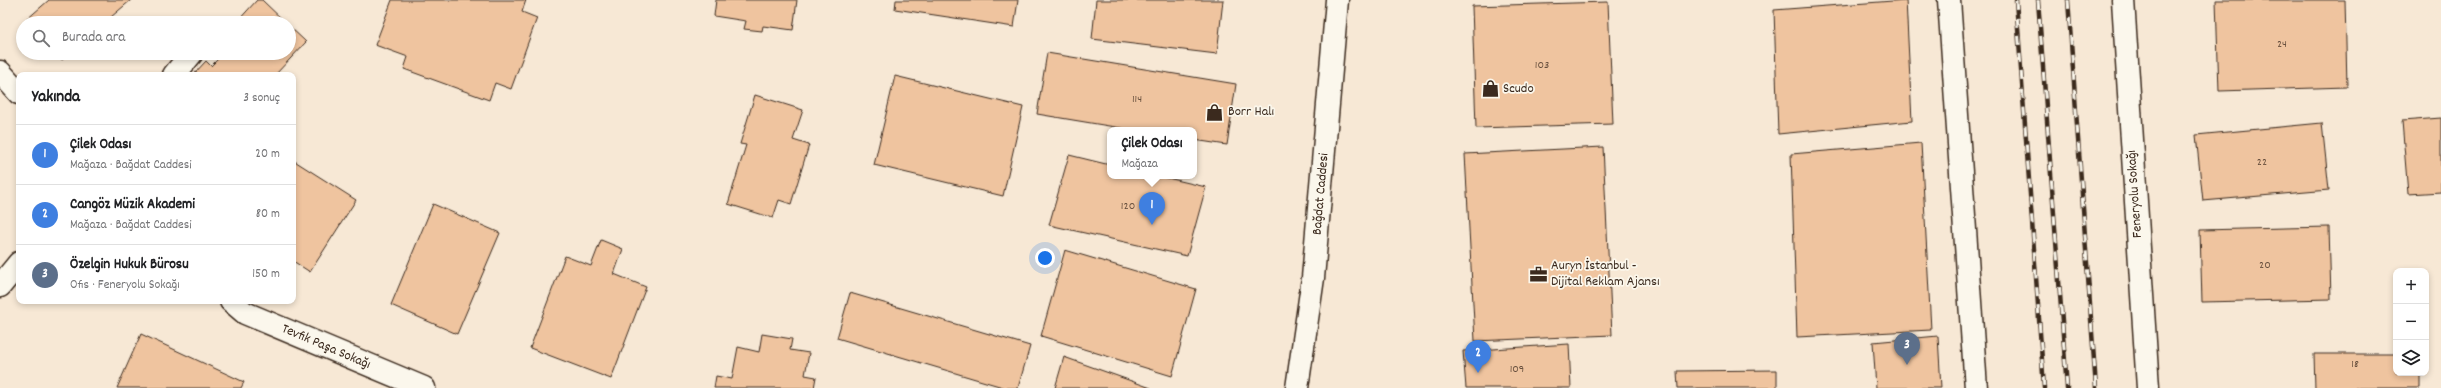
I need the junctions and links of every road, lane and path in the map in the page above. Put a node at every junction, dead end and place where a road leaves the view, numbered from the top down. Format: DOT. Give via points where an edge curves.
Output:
graph roads {
  1 [pos="1337,0"];
  2 [pos="1949,0"];
  3 [pos="2123,0"];
  4 [pos="186,60"];
  5 [pos="0,72"];
  6 [pos="176,72"];
  7 [pos="16,90"];
  8 [pos="16,267"];
  9 [pos="0,286"];
  10 [pos="234,304"];
  11 [pos="424,388"];
  12 [pos="1297,388"];
  13 [pos="1976,388"];
  14 [pos="2148,388"];
  1 -- 12 [label="street, Bağdat Caddesi" via="1313,278"];
  2 -- 13 [label="street"];
  3 -- 14 [label="street, Feneryolu Sokağı"];
  4 -- 6 [label="street"];
  5 -- 7 [label="street"];
  8 -- 9 [label="street"];
  10 -- 11 [label="street, Tevfik Paşa Sokağı" via="245,313"];
}
